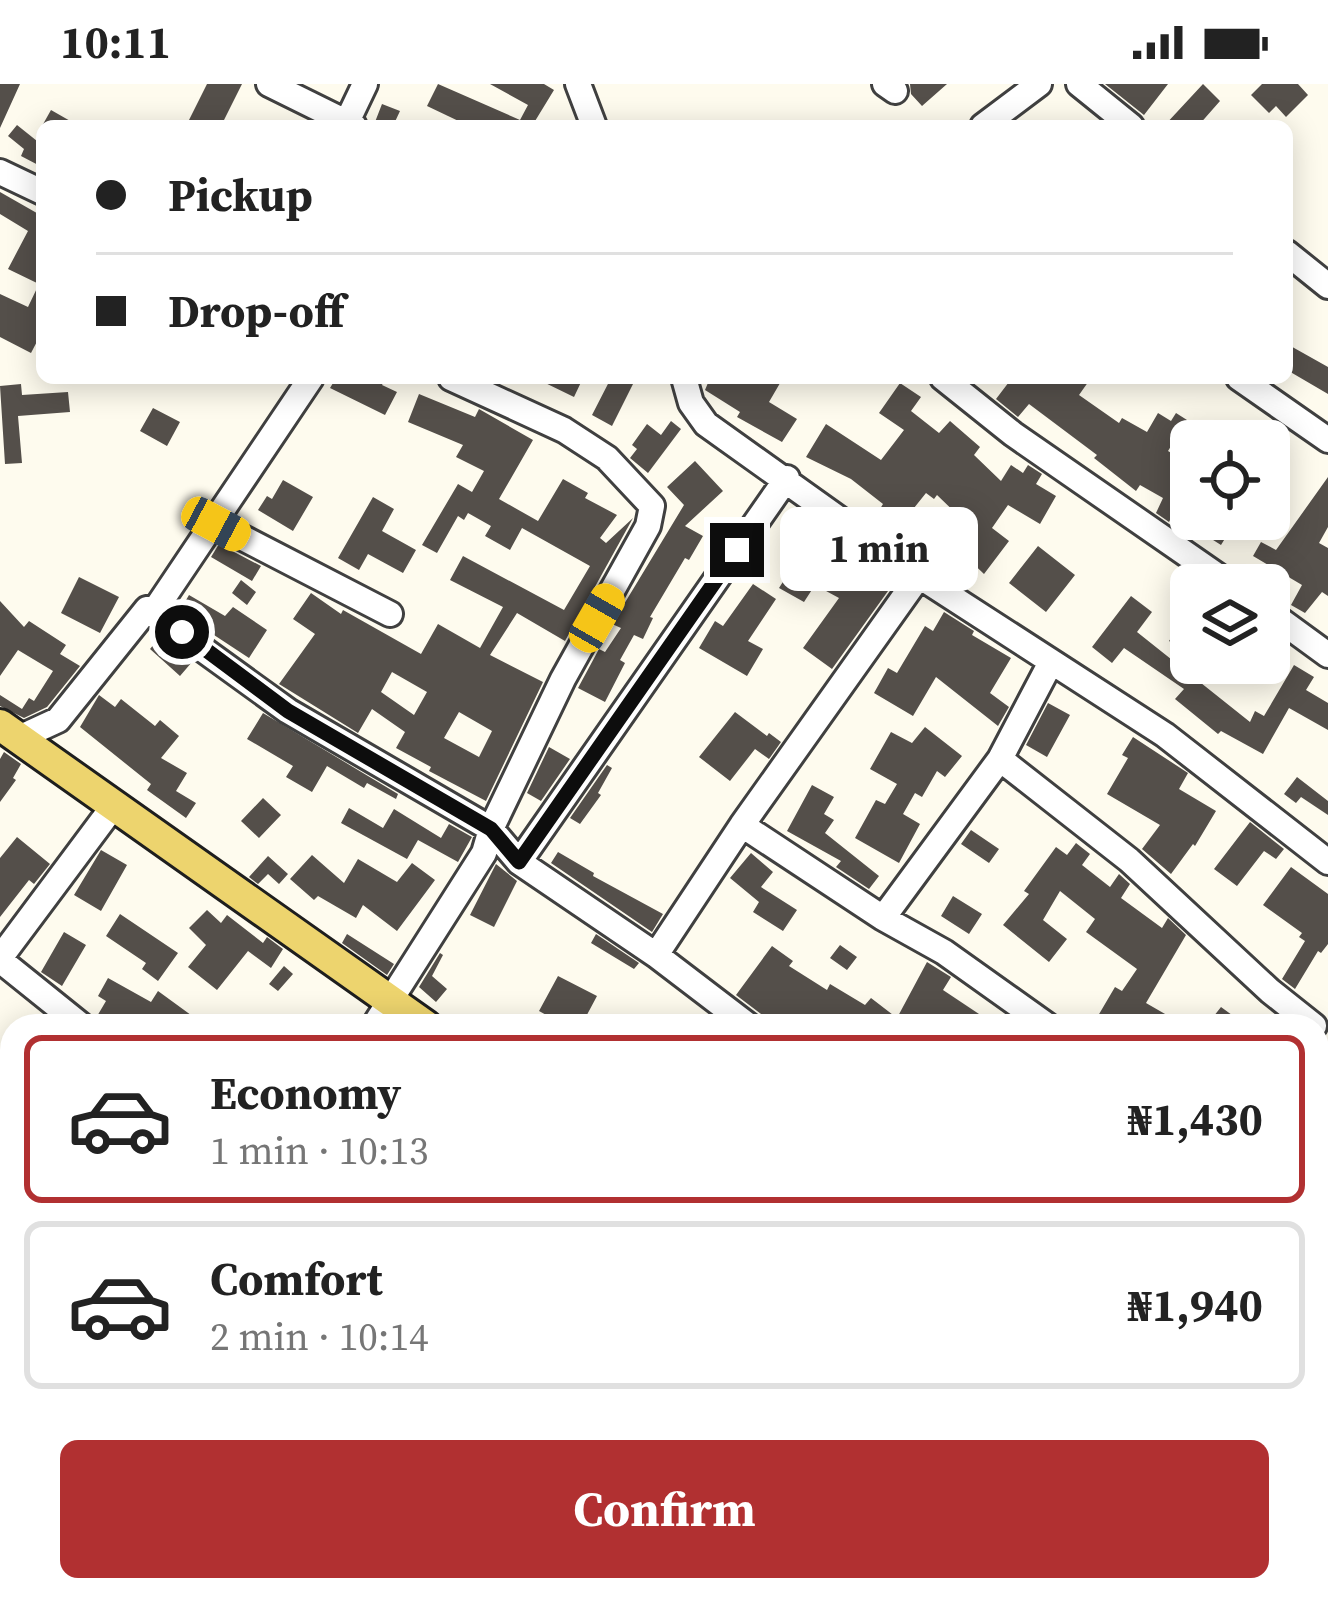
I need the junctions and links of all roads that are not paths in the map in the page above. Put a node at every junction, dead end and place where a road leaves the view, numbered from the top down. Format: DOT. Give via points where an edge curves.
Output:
graph roads {
  1 [pos="269,84"];
  2 [pos="365,84"];
  3 [pos="578,84"];
  4 [pos="1079,84"];
  5 [pos="1033,86"];
  6 [pos="339,120"];
  7 [pos="351,120"];
  8 [pos="592,120"];
  9 [pos="990,120"];
  10 [pos="1124,120"];
  11 [pos="0,172"];
  12 [pos="36,189"];
  13 [pos="1293,258"];
  14 [pos="1328,286"];
  15 [pos="307,384"];
  16 [pos="686,384"];
  17 [pos="950,384"];
  18 [pos="1248,384"];
  19 [pos="503,388"];
  20 [pos="1328,440"];
  21 [pos="787,478"];
  22 [pos="216,524"];
  23 [pos="1201,564"];
  24 [pos="920,576"];
  25 [pos="147,609"];
  26 [pos="390,614"];
  27 [pos="1290,627"];
  28 [pos="1328,655"];
  29 [pos="1051,662"];
  30 [pos="9,732"];
  31 [pos="1000,759"];
  32 [pos="115,804"];
  33 [pos="742,825"];
  34 [pos="491,829"];
  35 [pos="519,862"];
  36 [pos="1328,862"];
  37 [pos="883,918"];
  38 [pos="656,955"];
  39 [pos="0,959"];
  40 [pos="382,1013"];
  41 [pos="67,1014"];
  42 [pos="733,1014"];
  43 [pos="1031,1014"];
  44 [pos="1299,1014"];
  1 -- 6 [label="street"];
  2 -- 7 [label="street"];
  3 -- 8 [label="street"];
  4 -- 10 [label="street"];
  5 -- 9 [label="street"];
  11 -- 12 [label="street"];
  13 -- 14 [label="street"];
  15 -- 22 [label="street"];
  16 -- 21 [label="street" via="706,424"];
  17 -- 23 [label="street"];
  18 -- 20 [label="street"];
  19 -- 34 [label="street" via="607,458 652,506 649,526 562,679"];
  21 -- 24 [label="street"];
  21 -- 35 [label="street"];
  22 -- 25 [label="street" via="157,607"];
  22 -- 26 [label="street"];
  24 -- 29 [label="street"];
  24 -- 33 [label="street"];
  25 -- 30 [label="street" via="58,720"];
  25 -- 34 [label="street" via="288,711"];
  27 -- 28 [label="street"];
  29 -- 31 [label="street"];
  29 -- 36 [label="street" via="1165,735"];
  30 -- 32 [label="main road"];
  31 -- 37 [label="street"];
  31 -- 44 [label="street" via="1129,860"];
  32 -- 39 [label="street"];
  32 -- 40 [label="main road"];
  33 -- 37 [label="street"];
  33 -- 38 [label="street"];
  34 -- 35 [label="street"];
  34 -- 40 [label="street" via="484,853"];
  35 -- 38 [label="street"];
  37 -- 43 [label="street"];
  38 -- 42 [label="street"];
  39 -- 41 [label="street"];
}
